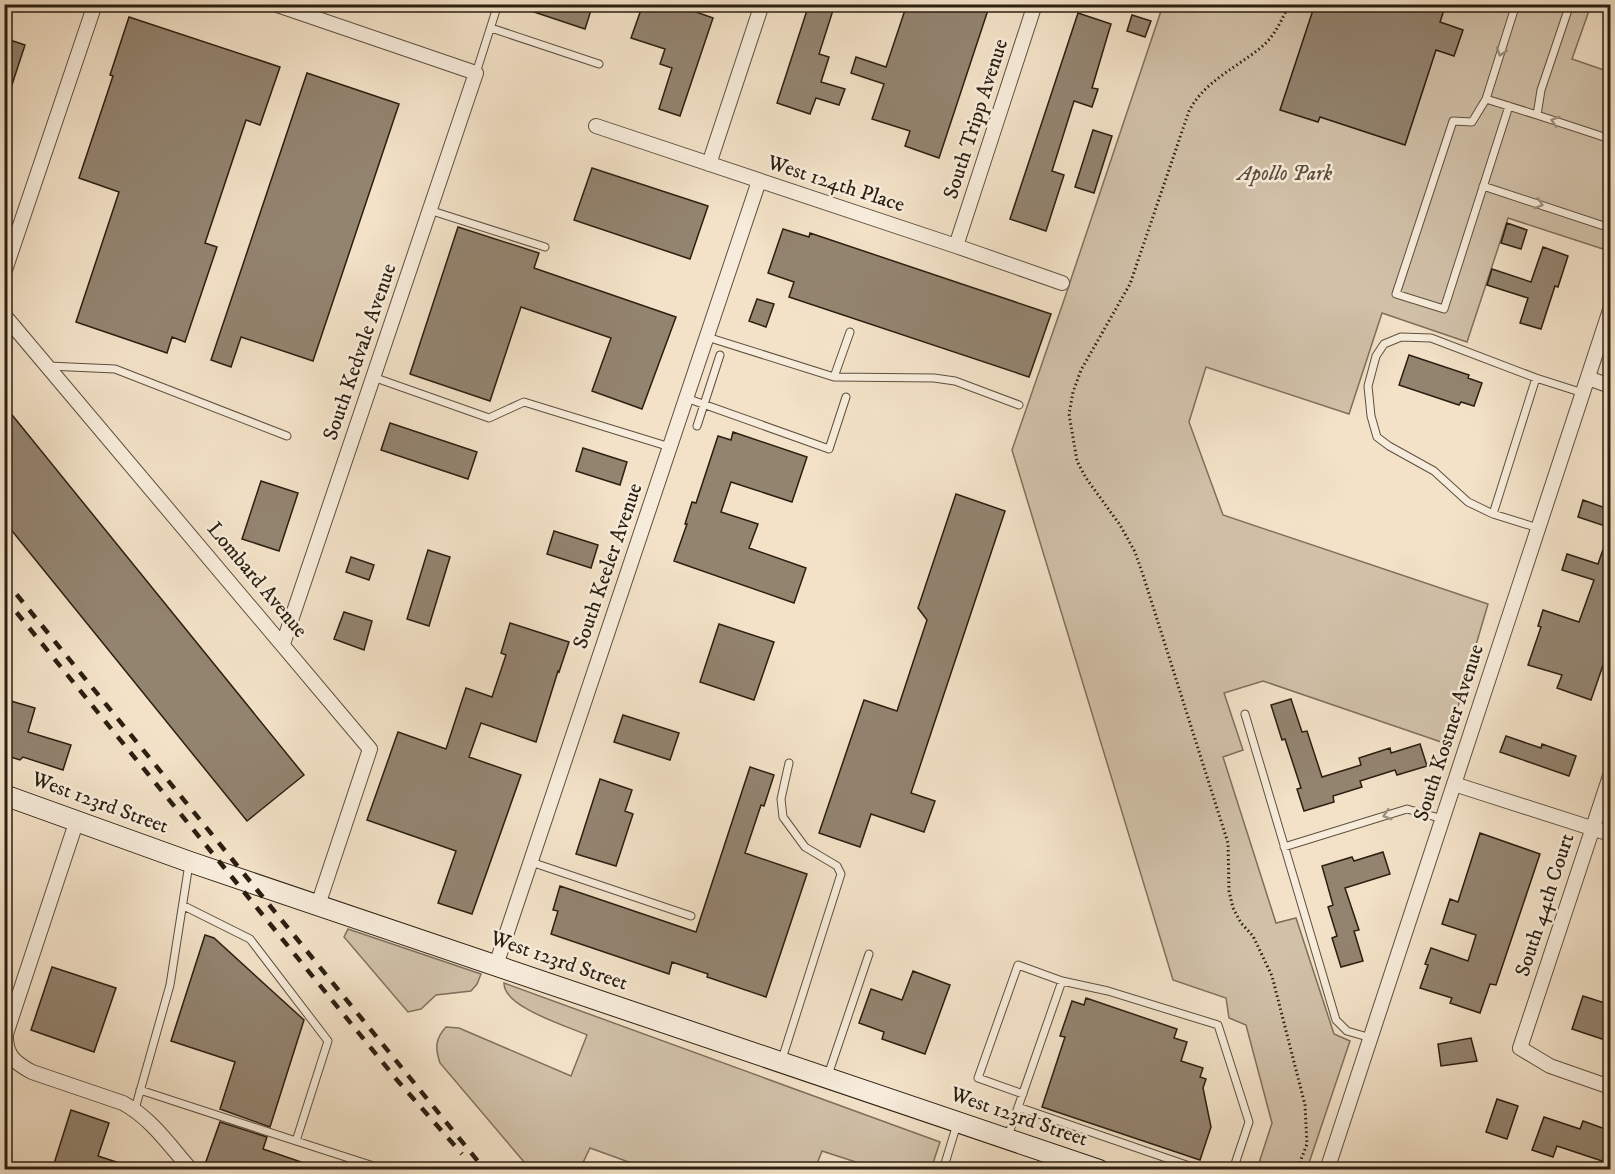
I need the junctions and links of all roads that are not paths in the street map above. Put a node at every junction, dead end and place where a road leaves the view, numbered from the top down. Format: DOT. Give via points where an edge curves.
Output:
graph roads {
  1 [pos="94,4"];
  2 [pos="274,4"];
  3 [pos="498,4"];
  4 [pos="762,4"];
  5 [pos="1035,4"];
  6 [pos="1516,4"];
  7 [pos="1570,4"];
  8 [pos="491,28"];
  9 [pos="599,64"];
  10 [pos="476,73"];
  11 [pos="1486,99"];
  12 [pos="1509,106"];
  13 [pos="1537,116"];
  14 [pos="596,126"];
  15 [pos="1611,139"];
  16 [pos="709,164"];
  17 [pos="759,181"];
  18 [pos="1483,186"];
  19 [pos="429,210"];
  20 [pos="1611,228"];
  21 [pos="956,246"];
  22 [pos="545,248"];
  23 [pos="4,273"];
  24 [pos="1062,284"];
  25 [pos="1611,310"];
  26 [pos="4,315"];
  27 [pos="850,332"];
  28 [pos="707,337"];
  29 [pos="720,355"];
  30 [pos="48,366"];
  31 [pos="373,377"];
  32 [pos="834,377"];
  33 [pos="1536,378"];
  34 [pos="1588,378"];
  35 [pos="1611,386"];
  36 [pos="1583,393"];
  37 [pos="686,398"];
  38 [pos="846,398"];
  39 [pos="704,404"];
  40 [pos="1019,405"];
  41 [pos="697,426"];
  42 [pos="287,436"];
  43 [pos="670,447"];
  44 [pos="1492,514"];
  45 [pos="1538,529"];
  46 [pos="283,644"];
  47 [pos="1245,714"];
  48 [pos="789,762"];
  49 [pos="1611,776"];
  50 [pos="1454,784"];
  51 [pos="4,795"];
  52 [pos="1443,819"];
  53 [pos="77,820"];
  54 [pos="1593,828"];
  55 [pos="1611,834"];
  56 [pos="1284,847"];
  57 [pos="190,861"];
  58 [pos="531,862"];
  59 [pos="318,905"];
  60 [pos="184,906"];
  61 [pos="691,916"];
  62 [pos="869,954"];
  63 [pos="496,965"];
  64 [pos="1062,981"];
  65 [pos="5,1034"];
  66 [pos="1371,1038"];
  67 [pos="781,1062"];
  68 [pos="827,1077"];
  69 [pos="1611,1087"];
  70 [pos="140,1090"];
  71 [pos="1023,1094"];
  72 [pos="1018,1107"];
  73 [pos="135,1109"];
  74 [pos="958,1122"];
  75 [pos="1007,1138"];
  76 [pos="296,1141"];
  77 [pos="191,1170"];
  78 [pos="386,1170"];
  79 [pos="943,1170"];
  80 [pos="1099,1170"];
  81 [pos="1201,1170"];
  82 [pos="1233,1170"];
  83 [pos="1327,1170"];
  1 -- 23 [label="street"];
  2 -- 10 [label="street"];
  3 -- 8 [label="lane"];
  4 -- 16 [label="street"];
  5 -- 21 [label="street, South Tripp Avenue"];
  6 -- 11 [label="lane, one-way"];
  7 -- 13 [label="lane" via="1541,90"];
  8 -- 9 [label="lane"];
  8 -- 10 [label="lane"];
  10 -- 19 [label="street, South Kedvale Avenue"];
  11 -- 12 [label="lane"];
  11 -- 18 [label="lane" via="1472,122 1453,121 1396,294 1444,309"];
  12 -- 13 [label="lane"];
  12 -- 18 [label="lane"];
  15 -- 13 [label="lane, one-way"];
  14 -- 16 [label="street, West 124th Place"];
  16 -- 17 [label="street, West 124th Place"];
  17 -- 21 [label="street, West 124th Place"];
  17 -- 28 [label="street, South Keeler Avenue"];
  18 -- 20 [label="lane, one-way"];
  19 -- 22 [label="lane"];
  19 -- 31 [label="street, South Kedvale Avenue"];
  21 -- 24 [label="street, West 124th Place"];
  25 -- 34 [label="street, South Kostner Avenue"];
  26 -- 30 [label="street, Lombard Avenue"];
  27 -- 32 [label="lane"];
  28 -- 32 [label="lane"];
  28 -- 37 [label="street, South Keeler Avenue"];
  29 -- 39 [label="lane"];
  30 -- 42 [label="lane" via="115,369"];
  30 -- 46 [label="street, Lombard Avenue"];
  31 -- 43 [label="lane" via="489,418 524,402"];
  31 -- 46 [label="street, South Kedvale Avenue"];
  32 -- 40 [label="lane" via="955,381"];
  33 -- 36 [label="lane"];
  33 -- 44 [label="lane"];
  33 -- 44 [label="lane" via="1431,338 1401,337 1384,344 1376,356 1368,386 1377,437 1434,471 1467,502"];
  34 -- 35 [label="street"];
  34 -- 36 [label="street, South Kostner Avenue"];
  36 -- 45 [label="street, South Kostner Avenue"];
  37 -- 39 [label="lane"];
  37 -- 43 [label="street, South Keeler Avenue"];
  38 -- 39 [label="lane" via="829,449"];
  39 -- 41 [label="lane"];
  43 -- 58 [label="street, South Keeler Avenue"];
  44 -- 45 [label="lane"];
  45 -- 50 [label="street, South Kostner Avenue"];
  46 -- 59 [label="street, Lombard Avenue" via="370,749"];
  47 -- 56 [label="lane"];
  48 -- 67 [label="lane" via="783,817 805,847 837,866 841,874"];
  49 -- 54 [label="street, South 44th Court"];
  50 -- 52 [label="street, South Kostner Avenue"];
  50 -- 54 [label="street"];
  51 -- 53 [label="street, West 123rd Street"];
  52 -- 56 [label="lane, one-way" via="1407,809"];
  52 -- 66 [label="street, South Kostner Avenue"];
  53 -- 57 [label="street, West 123rd Street"];
  53 -- 65 [label="street"];
  54 -- 55 [label="street"];
  54 -- 69 [label="street, South 44th Court" via="1520,1048 1550,1066"];
  56 -- 66 [label="lane" via="1336,1020 1347,1031"];
  57 -- 59 [label="street, West 123rd Street"];
  57 -- 60 [label="lane"];
  58 -- 61 [label="lane"];
  58 -- 63 [label="street, South Keeler Avenue"];
  59 -- 63 [label="street, West 123rd Street"];
  60 -- 70 [label="lane" via="170,985"];
  60 -- 76 [label="lane" via="250,939 328,1041"];
  62 -- 68 [label="lane"];
  63 -- 67 [label="street, West 123rd Street"];
  64 -- 71 [label="lane"];
  64 -- 71 [label="lane" via="1018,965 978,1078"];
  64 -- 82 [label="lane" via="1218,1025 1249,1122"];
  65 -- 73 [label="street" via="9,1055 18,1065"];
  66 -- 83 [label="street, South Kostner Avenue"];
  67 -- 68 [label="street, West 123rd Street"];
  68 -- 74 [label="street, West 123rd Street"];
  70 -- 73 [label="lane"];
  70 -- 76 [label="lane"];
  71 -- 72 [label="lane"];
  72 -- 75 [label="lane"];
  72 -- 81 [label="lane"];
  73 -- 77 [label="street"];
  74 -- 75 [label="street, West 123rd Street"];
  74 -- 79 [label="lane"];
  75 -- 80 [label="street, West 123rd Street"];
  76 -- 78 [label="lane"];
}
